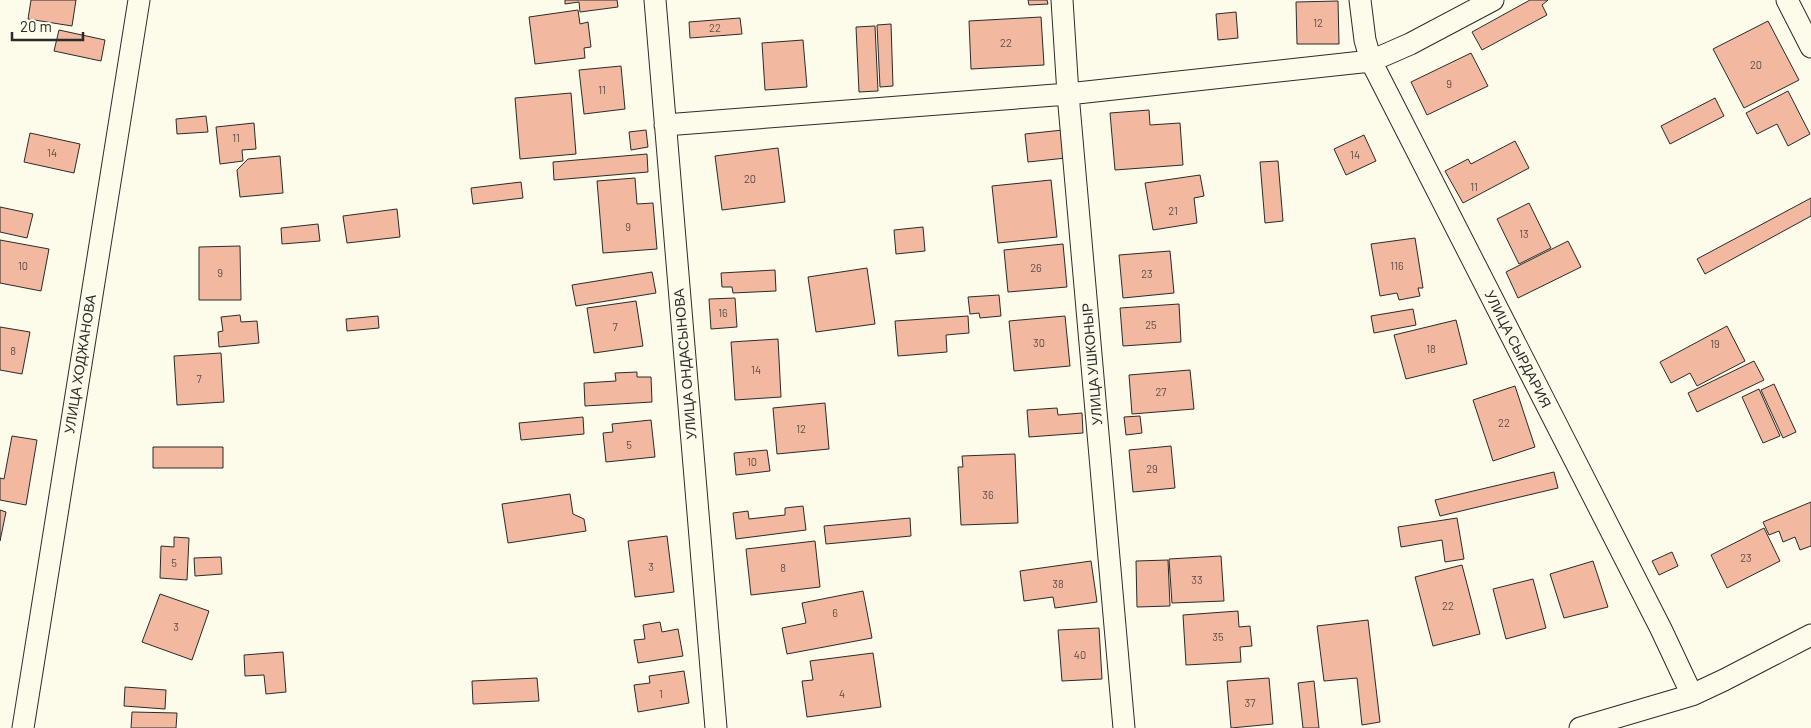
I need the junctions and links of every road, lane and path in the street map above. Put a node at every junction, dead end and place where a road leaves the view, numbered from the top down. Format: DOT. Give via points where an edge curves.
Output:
graph roads {
  1 [pos="139,0"];
  2 [pos="655,0"];
  3 [pos="1062,0"];
  4 [pos="1360,0"];
  5 [pos="1493,0"];
  6 [pos="1787,0"];
  7 [pos="1811,47"];
  8 [pos="1371,61"];
  9 [pos="1068,94"];
  10 [pos="666,125"];
  11 [pos="1811,635"];
  12 [pos="1692,694"];
  13 [pos="23,728"];
  14 [pos="716,728"];
  15 [pos="1124,728"];
  16 [pos="1580,728"];
  1 -- 13 [label="street, УЛИЦА ХОДЖАНОВА"];
  2 -- 10 [label="street, УЛИЦА ОНДАСЫНОВА"];
  3 -- 9 [label="street, УЛИЦА УШКОНЫР"];
  4 -- 8 [label="street, УЛИЦА СЫРДАРИЯ" via="1364,40"];
  5 -- 8 [label="street"];
  6 -- 7 [label="street"];
  8 -- 9 [label="street"];
  8 -- 12 [label="street, УЛИЦА СЫРДАРИЯ"];
  9 -- 10 [label="street"];
  9 -- 15 [label="street, УЛИЦА УШКОНЫР"];
  10 -- 14 [label="street, УЛИЦА ОНДАСЫНОВА"];
  11 -- 12 [label="street"];
  12 -- 16 [label="street"];
}
